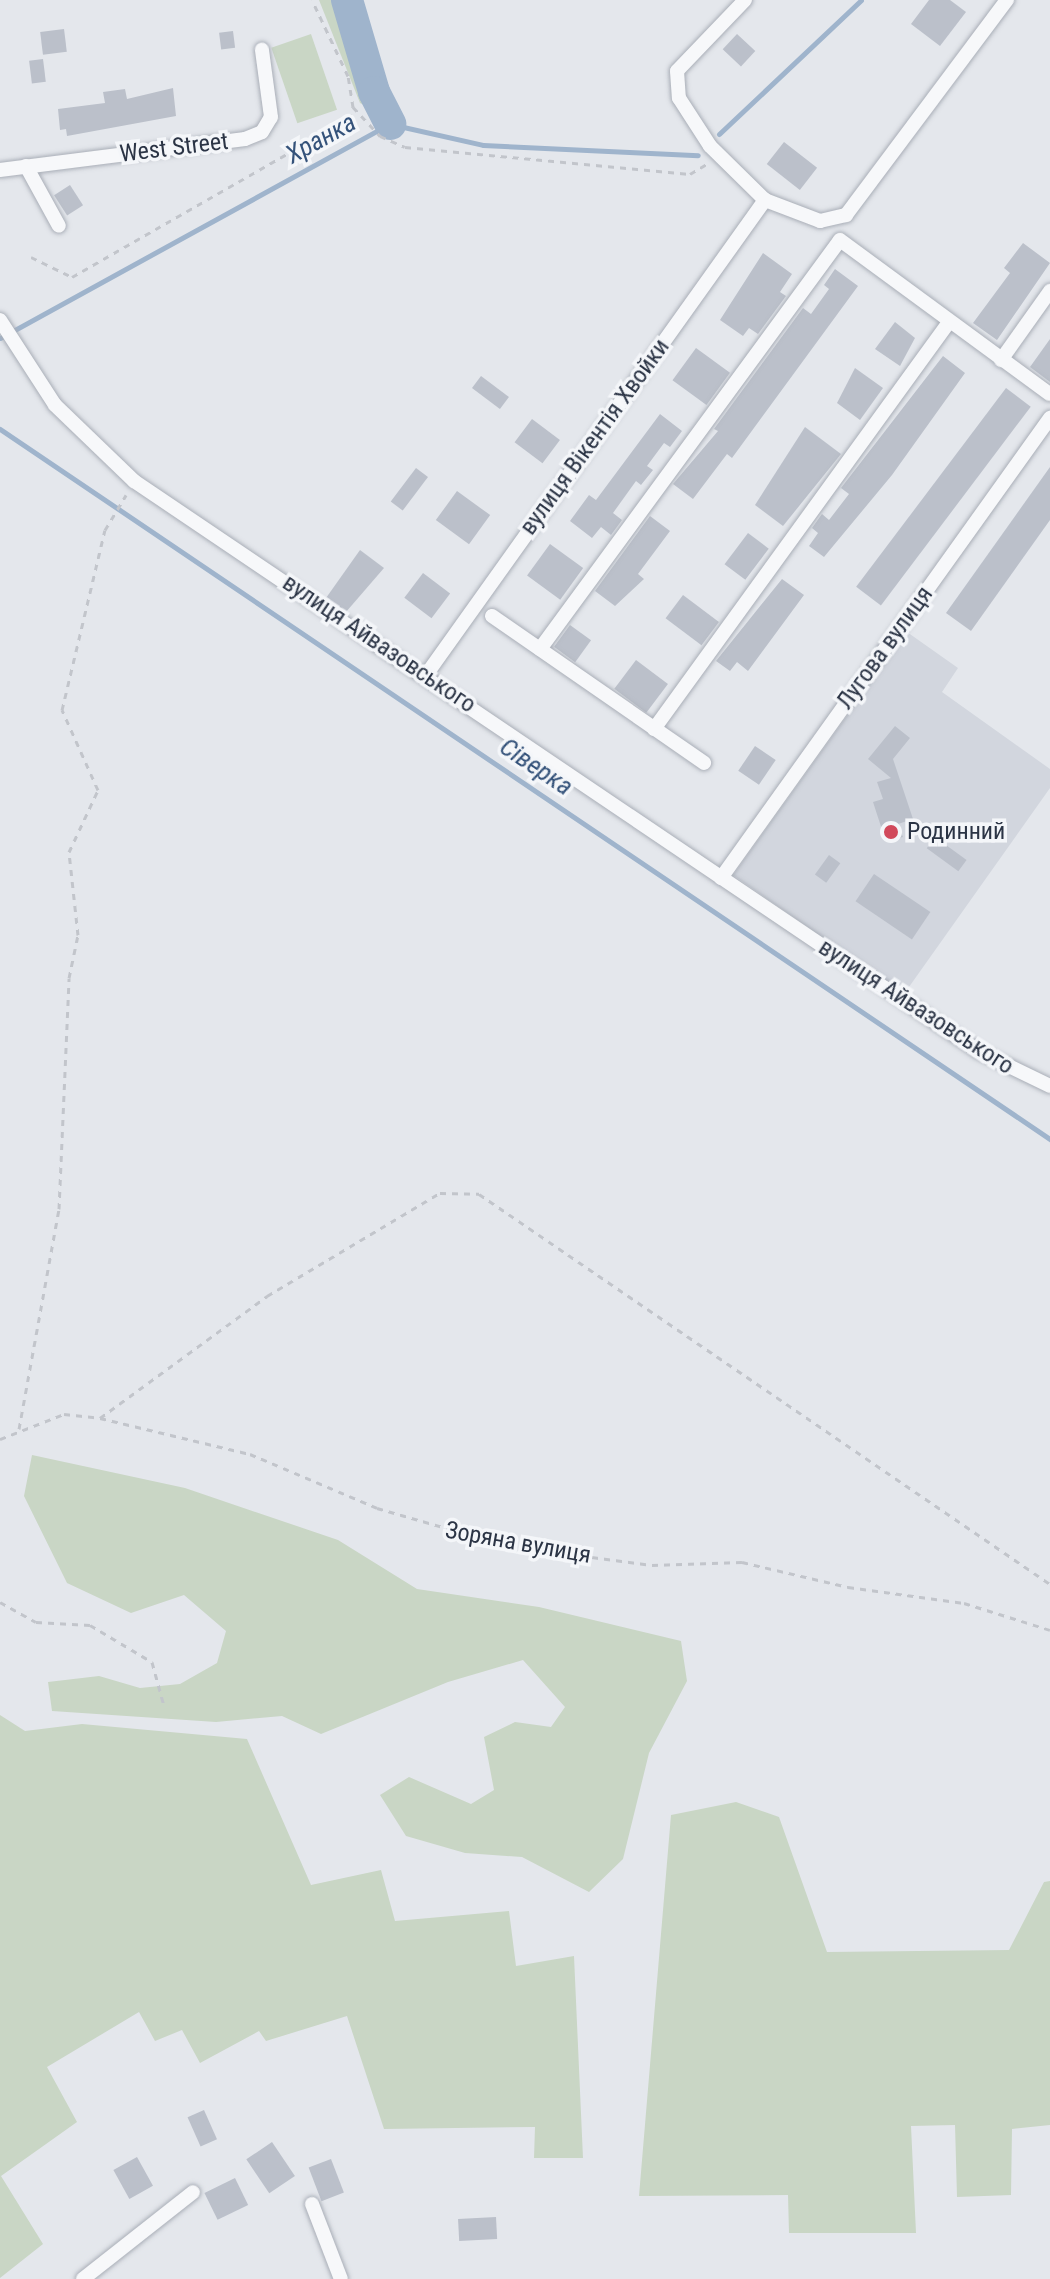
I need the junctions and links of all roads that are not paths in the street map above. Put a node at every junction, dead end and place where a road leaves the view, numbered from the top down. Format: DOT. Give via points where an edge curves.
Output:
graph roads {
  1 [pos="745,0"];
  2 [pos="1007,0"];
  3 [pos="262,50"];
  4 [pos="26,166"];
  5 [pos="0,170"];
  6 [pos="765,200"];
  7 [pos="59,226"];
  8 [pos="1050,291"];
  9 [pos="0,320"];
  10 [pos="949,322"];
  11 [pos="1001,360"];
  12 [pos="1050,394"];
  13 [pos="1050,418"];
  14 [pos="492,616"];
  15 [pos="540,649"];
  16 [pos="426,675"];
  17 [pos="654,729"];
  18 [pos="704,763"];
  19 [pos="721,878"];
  20 [pos="1050,1086"];
  21 [pos="193,2192"];
  22 [pos="312,2204"];
  23 [pos="83,2279"];
  24 [pos="341,2279"];
  1 -- 6 [label="street" via="677,71 679,98 720,155"];
  2 -- 6 [label="street" via="846,215 820,221"];
  3 -- 4 [label="street, West Street" via="271,117 262,132 245,139"];
  4 -- 5 [label="street, West Street"];
  4 -- 7 [label="street"];
  6 -- 16 [label="street, вулиця Вікентія Хвойки"];
  8 -- 11 [label="street"];
  9 -- 16 [label="street, вулиця Айвазовського" via="55,405 134,481"];
  10 -- 11 [label="street"];
  10 -- 15 [label="street" via="840,240"];
  10 -- 17 [label="street"];
  11 -- 12 [label="street"];
  13 -- 19 [label="street, Лугова вулиця"];
  14 -- 15 [label="street"];
  15 -- 17 [label="street"];
  16 -- 19 [label="street, вулиця Айвазовського"];
  17 -- 18 [label="street"];
  19 -- 20 [label="street, вулиця Айвазовського" via="978,1051"];
  21 -- 23 [label="street"];
  22 -- 24 [label="street"];
}
